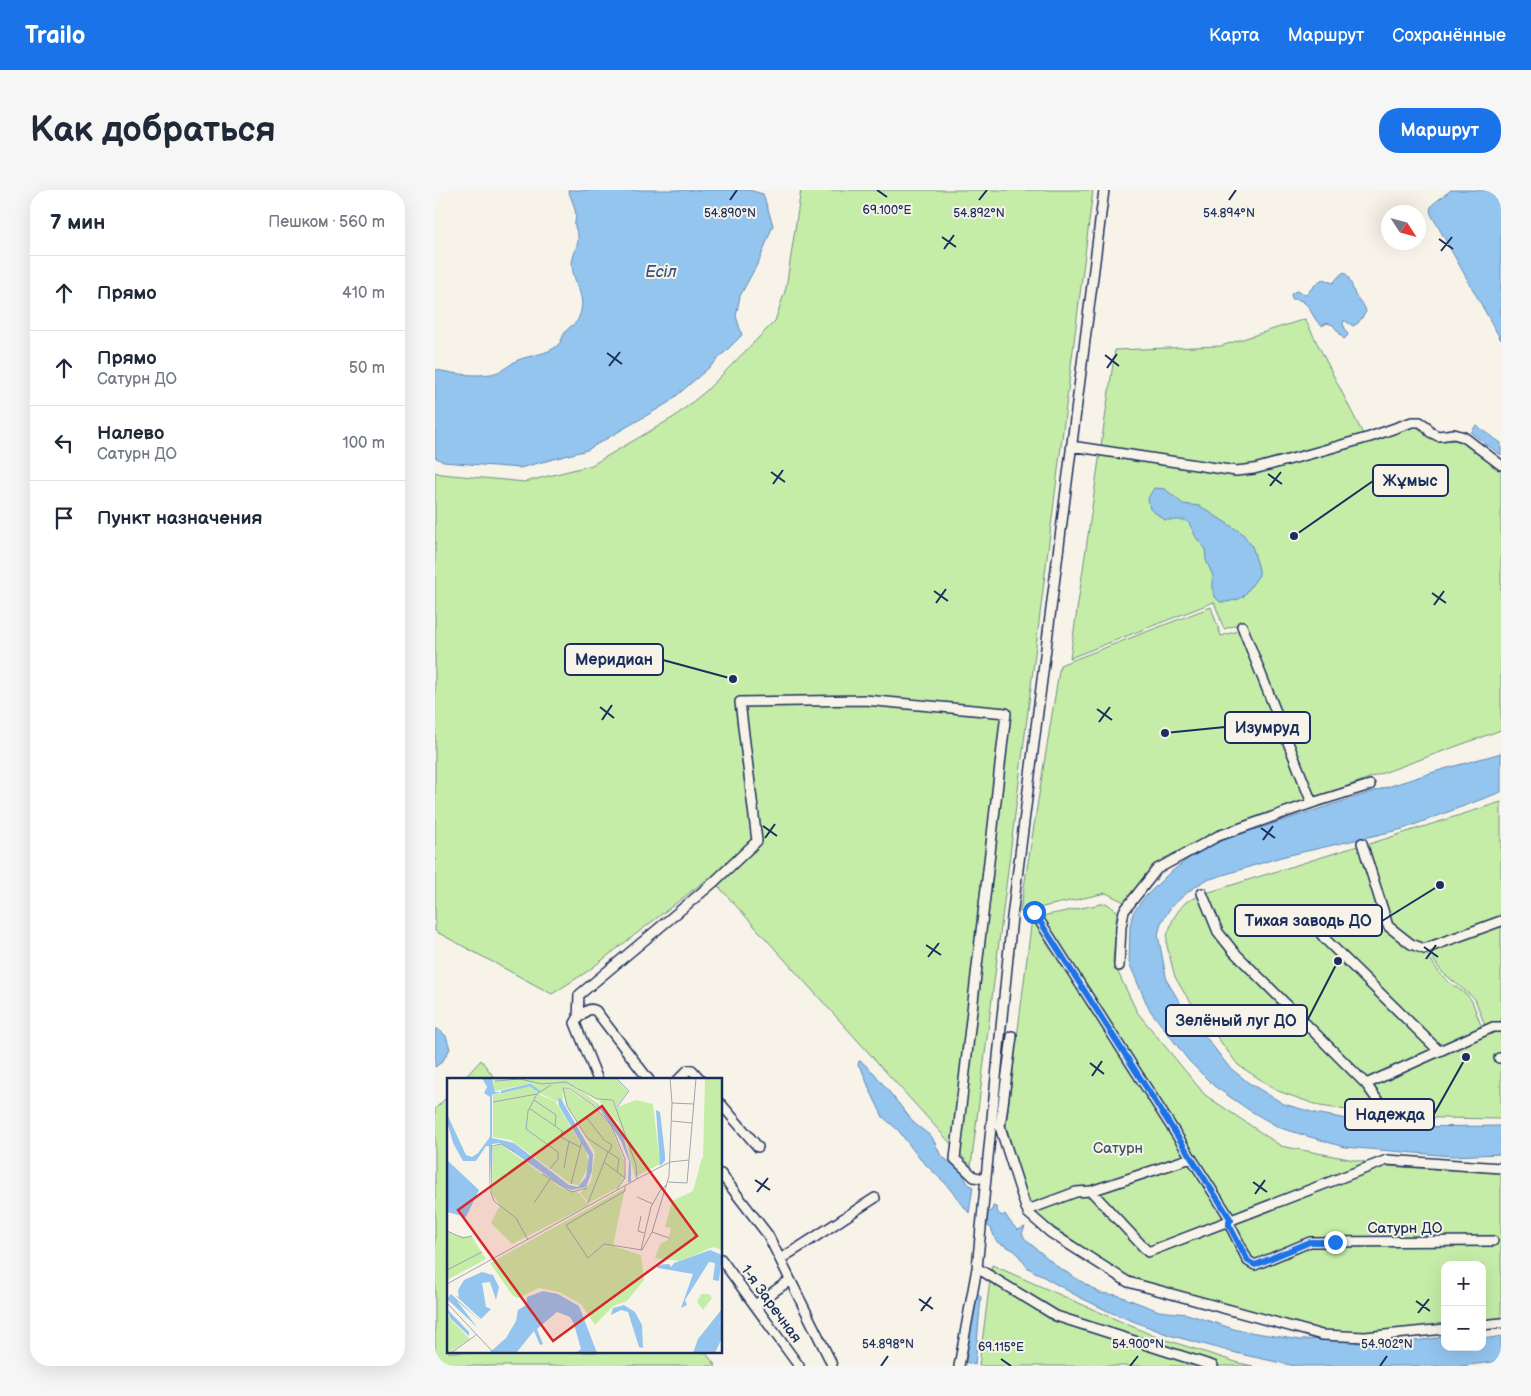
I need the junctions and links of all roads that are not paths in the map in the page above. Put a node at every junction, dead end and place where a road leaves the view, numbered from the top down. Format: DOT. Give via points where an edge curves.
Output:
graph roads {
  1 [pos="1104,190"];
  2 [pos="1071,446"];
  3 [pos="1501,465"];
  4 [pos="1242,626"];
  5 [pos="1370,785"];
  6 [pos="1312,803"];
  7 [pos="1362,843"];
  8 [pos="1202,893"];
  9 [pos="1034,912"];
  10 [pos="1501,921"];
  11 [pos="1312,922"];
  12 [pos="1119,966"];
  13 [pos="578,1018"];
  14 [pos="1501,1027"];
  15 [pos="1012,1036"];
  16 [pos="1439,1051"];
  17 [pos="597,1078"];
  18 [pos="647,1078"];
  19 [pos="680,1078"];
  20 [pos="699,1078"];
  21 [pos="1366,1084"];
  22 [pos="723,1106"];
  23 [pos="1390,1118"];
  24 [pos="758,1146"];
  25 [pos="1191,1158"];
  26 [pos="1501,1168"];
  27 [pos="723,1177"];
  28 [pos="986,1180"];
  29 [pos="1091,1191"];
  30 [pos="875,1198"];
  31 [pos="1027,1208"];
  32 [pos="1230,1221"];
  33 [pos="1493,1241"];
  34 [pos="779,1259"];
  35 [pos="723,1262"];
  36 [pos="977,1268"];
  37 [pos="790,1280"];
  38 [pos="755,1305"];
  39 [pos="1501,1323"];
  40 [pos="1486,1325"];
  41 [pos="1441,1329"];
  42 [pos="799,1366"];
  43 [pos="831,1366"];
  44 [pos="959,1366"];
  45 [pos="1213,1366"];
  1 -- 2 [label="street"];
  2 -- 3 [label="street" via="1236,471 1254,469 1420,422 1438,436 1454,434 1464,437"];
  2 -- 28 [label="street" via="1013,907"];
  4 -- 6 [label="street"];
  5 -- 6 [label="street"];
  6 -- 12 [label="street" via="1218,836 1157,869 1124,911"];
  7 -- 10 [label="street" via="1388,926 1411,944 1424,949"];
  8 -- 21 [label="street" via="1218,932 1234,952"];
  9 -- 25 [label="street"];
  11 -- 16 [label="street" via="1325,939"];
  13 -- 17 [label="street" via="575,1023"];
  13 -- 18 [label="street" via="589,1009 596,1010"];
  13 -- 28 [label="street" via="579,995 714,882 757,840 740,702 865,700 1006,713 955,1159 974,1177"];
  14 -- 16 [label="street" via="1493,1027"];
  15 -- 31 [label="street" via="1000,1127"];
  16 -- 21 [label="street"];
  19 -- 20 [label="street" via="692,1070"];
  21 -- 23 [label="street"];
  22 -- 24 [label="street"];
  25 -- 29 [label="street"];
  25 -- 32 [label="street"];
  26 -- 32 [label="street" via="1387,1160"];
  27 -- 34 [label="street" via="766,1232"];
  28 -- 36 [label="street"];
  29 -- 31 [label="street" via="1076,1192"];
  29 -- 32 [label="street" via="1149,1252"];
  30 -- 34 [label="street"];
  31 -- 41 [label="street" via="1028,1213 1051,1233 1127,1282 1322,1335 1365,1336"];
  32 -- 33 [label="street, Сатурн ДО" via="1248,1261 1255,1265 1310,1242"];
  34 -- 37 [label="street"];
  35 -- 38 [label="street, 1-я Заречная"];
  36 -- 44 [label="street"];
  36 -- 45 [label="street" via="1056,1316"];
  37 -- 38 [label="street"];
  37 -- 43 [label="street"];
  38 -- 42 [label="street, 1-я Заречная"];
  39 -- 40 [label="street"];
}
